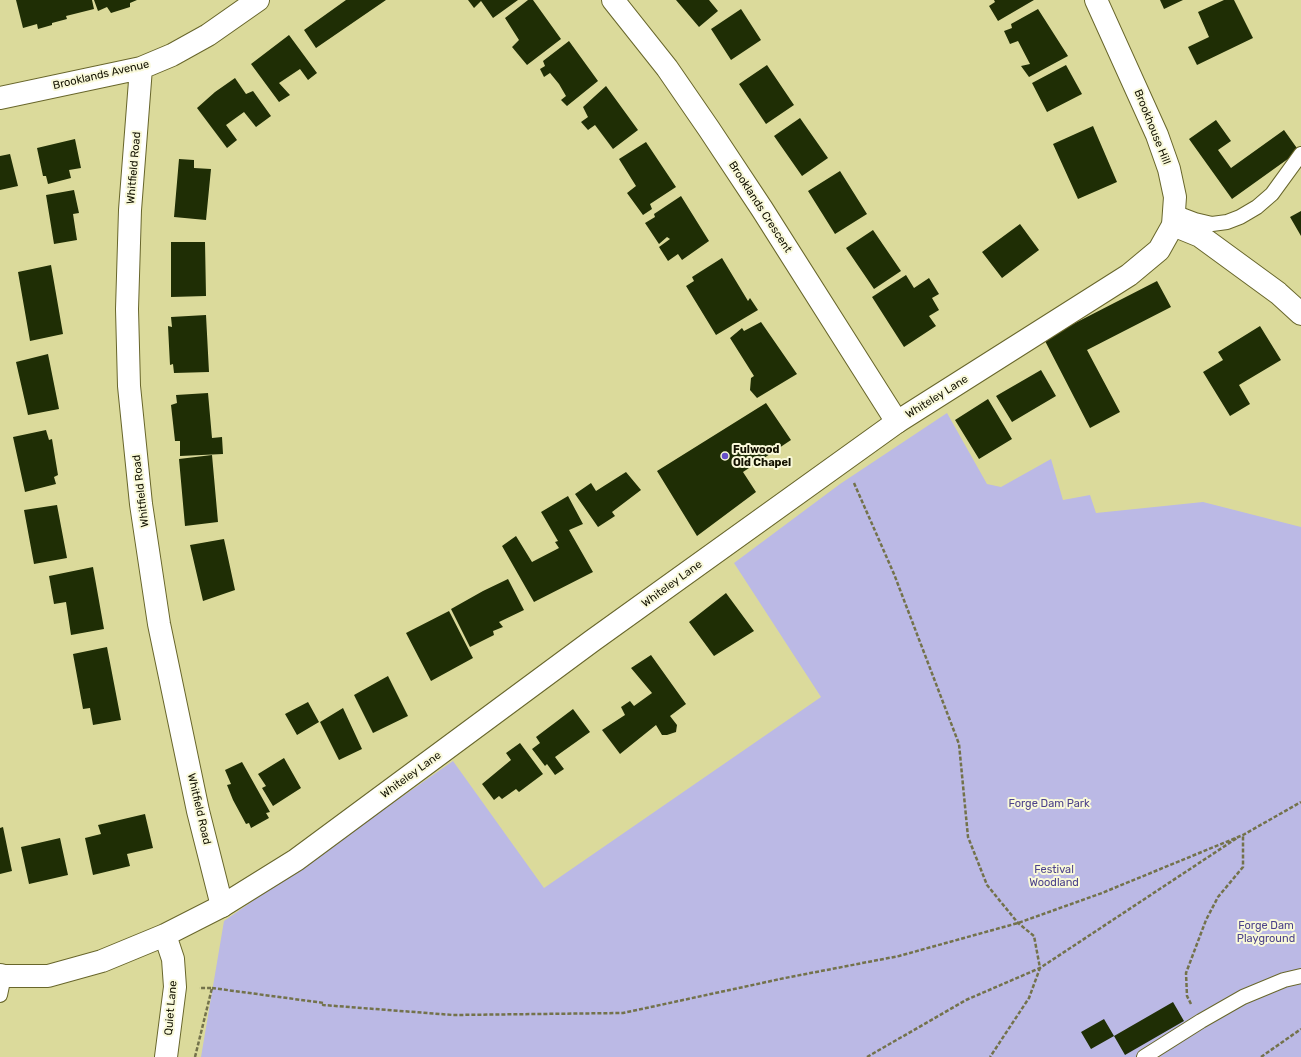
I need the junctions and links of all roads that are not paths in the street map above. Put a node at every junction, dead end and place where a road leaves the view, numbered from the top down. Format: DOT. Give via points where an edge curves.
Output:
graph roads {
  1 [pos="258,0"];
  2 [pos="613,0"];
  3 [pos="1096,0"];
  4 [pos="141,68"];
  5 [pos="0,98"];
  6 [pos="1301,154"];
  7 [pos="1173,218"];
  8 [pos="1301,314"];
  9 [pos="897,422"];
  10 [pos="222,906"];
  11 [pos="165,935"];
  12 [pos="1301,976"];
  13 [pos="1,982"];
  14 [pos="166,1057"];
  15 [pos="1144,1057"];
  1 -- 4 [label="street, Brooklands Avenue" via="208,35 172,56"];
  2 -- 9 [label="street, Brooklands Crescent" via="667,68 709,129"];
  3 -- 7 [label="street, Brookhouse Hill" via="1157,135 1169,169 1175,197"];
  4 -- 5 [label="street, Brooklands Avenue"];
  4 -- 10 [label="street, Whitfield Road" via="130,226 127,309 129,386 141,504 159,624 198,811"];
  6 -- 7 [label="lane" via="1272,194 1240,217 1212,224"];
  7 -- 8 [label="street" via="1278,293"];
  7 -- 9 [label="street, Whiteley Lane" via="1159,250 1129,275"];
  9 -- 10 [label="street, Whiteley Lane" via="592,641 296,860"];
  10 -- 11 [label="street, Whiteley Lane"];
  11 -- 13 [label="street, Whiteley Lane" via="102,961 48,976"];
  11 -- 14 [label="street, Quiet Lane" via="173,959 175,987"];
  12 -- 15 [label="lane" via="1284,980 1243,997"];
}
